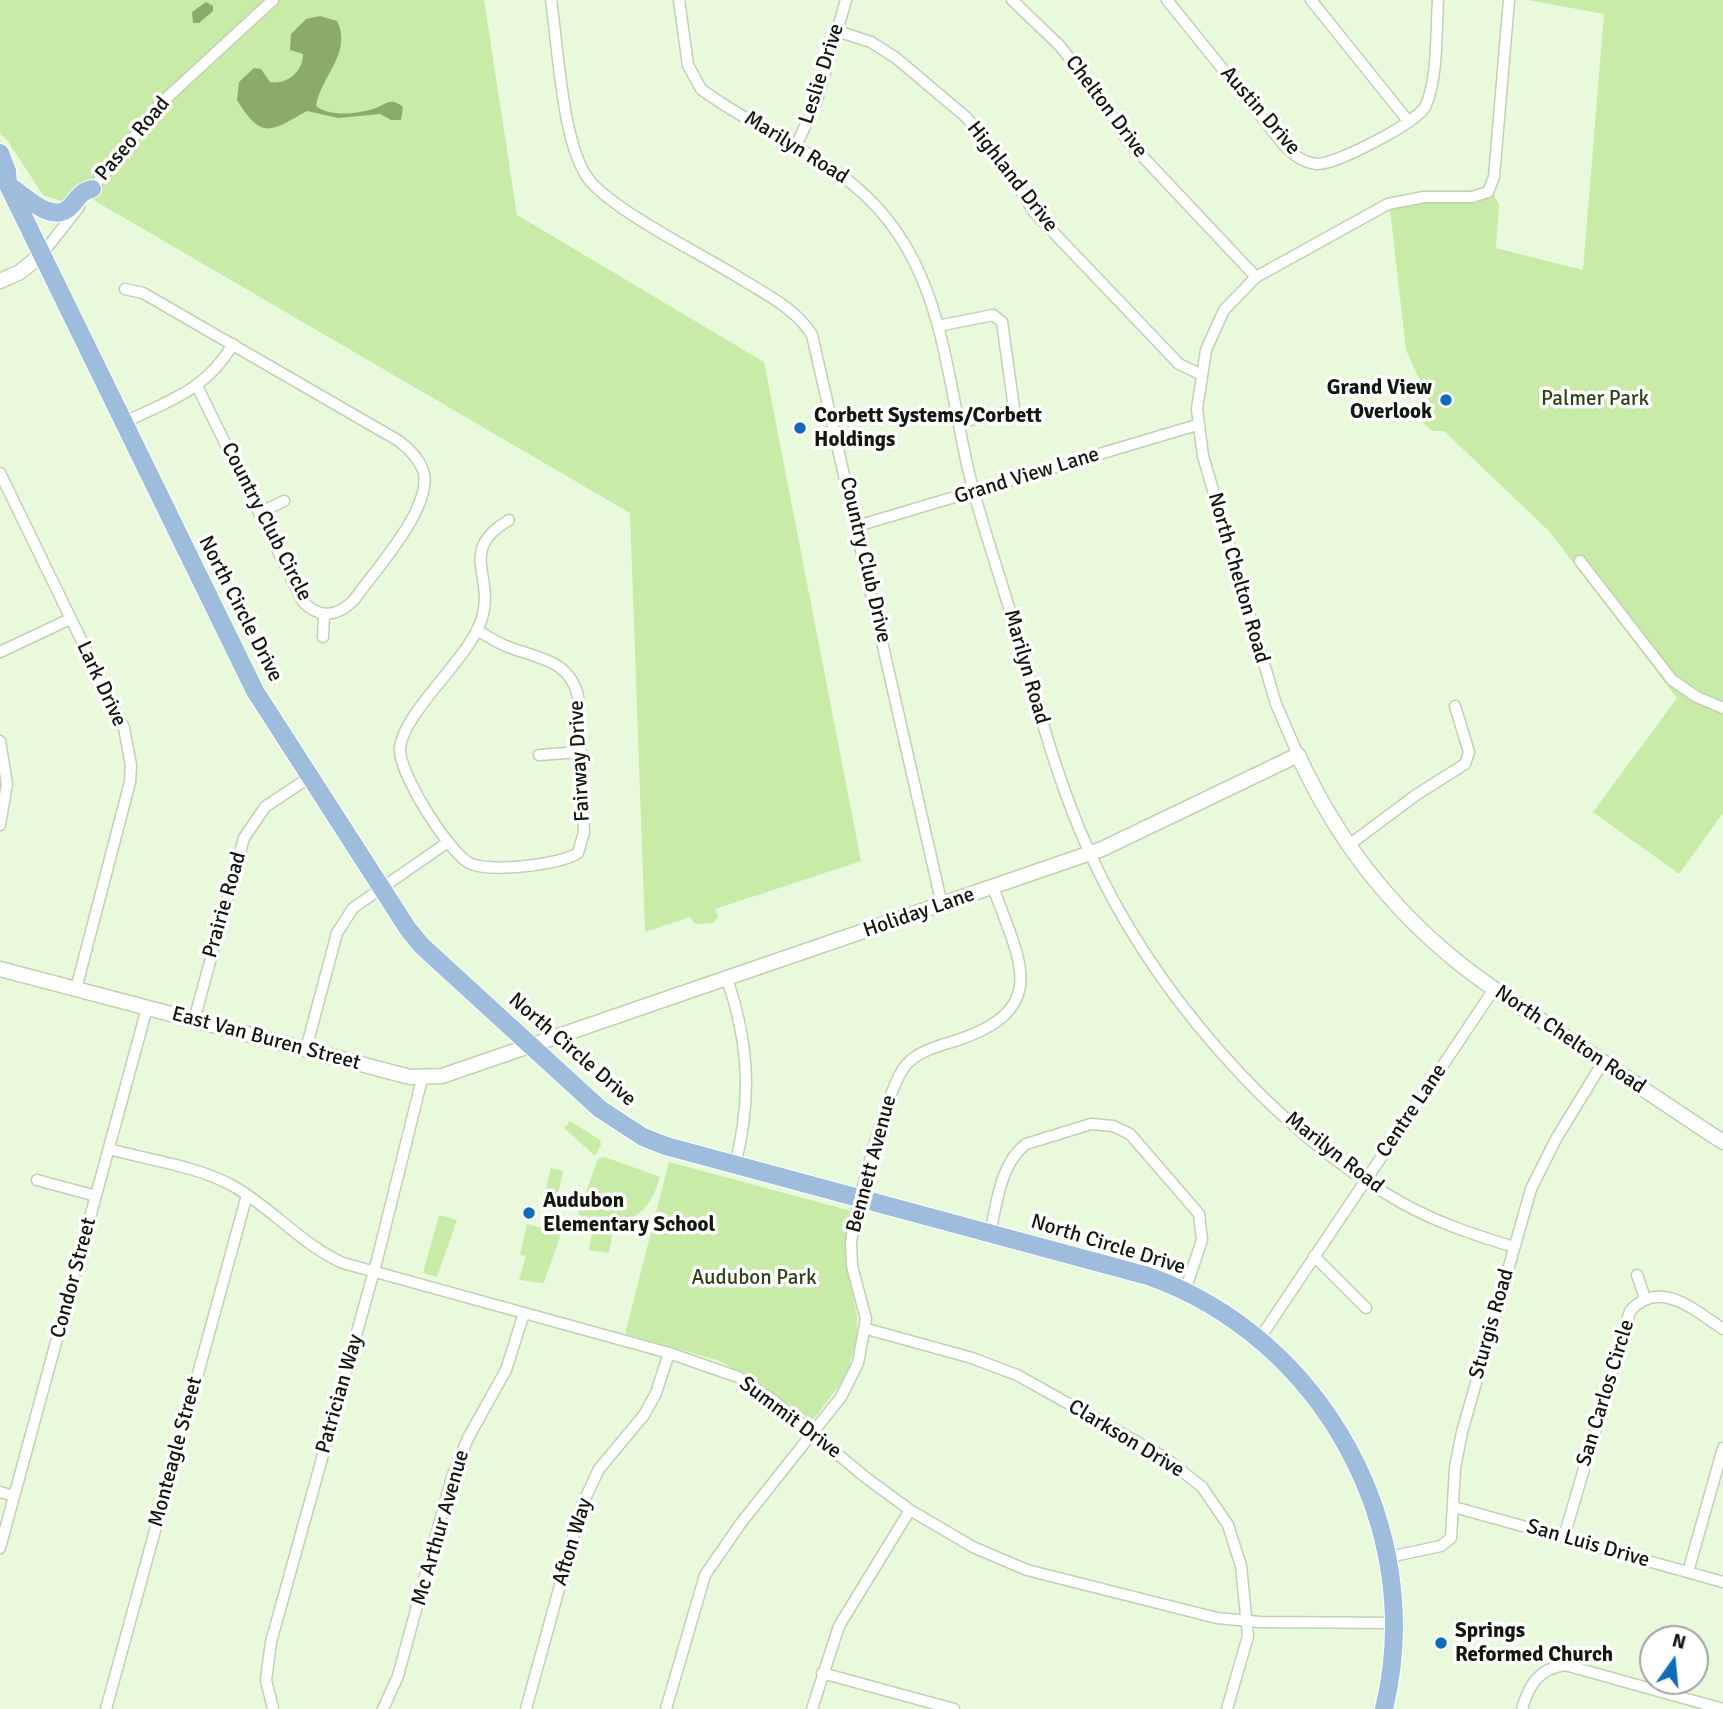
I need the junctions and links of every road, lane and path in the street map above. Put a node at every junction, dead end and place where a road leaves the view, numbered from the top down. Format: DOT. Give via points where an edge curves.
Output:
graph roads {
  1 [pos="273,0"];
  2 [pos="551,0"];
  3 [pos="679,0"];
  4 [pos="846,0"];
  5 [pos="1013,0"];
  6 [pos="1167,0"];
  7 [pos="1311,0"];
  8 [pos="1438,0"];
  9 [pos="1509,0"];
  10 [pos="837,31"];
  11 [pos="1409,122"];
  12 [pos="796,146"];
  13 [pos="0,153"];
  14 [pos="4,182"];
  15 [pos="92,189"];
  16 [pos="42,254"];
  17 [pos="1256,277"];
  18 [pos="0,281"];
  19 [pos="125,289"];
  20 [pos="938,326"];
  21 [pos="233,344"];
  22 [pos="1200,374"];
  23 [pos="197,386"];
  24 [pos="959,422"];
  25 [pos="123,423"];
  26 [pos="1197,425"];
  27 [pos="0,473"];
  28 [pos="975,492"];
  29 [pos="284,501"];
  30 [pos="259,513"];
  31 [pos="509,520"];
  32 [pos="857,526"];
  33 [pos="1580,561"];
  34 [pos="324,615"];
  35 [pos="70,619"];
  36 [pos="477,630"];
  37 [pos="323,637"];
  38 [pos="0,652"];
  39 [pos="1455,706"];
  40 [pos="1723,708"];
  41 [pos="0,741"];
  42 [pos="580,752"];
  43 [pos="539,755"];
  44 [pos="1298,755"];
  45 [pos="310,777"];
  46 [pos="0,825"];
  47 [pos="448,842"];
  48 [pos="1349,845"];
  49 [pos="1090,853"];
  50 [pos="993,887"];
  51 [pos="382,888"];
  52 [pos="942,905"];
  53 [pos="0,969"];
  54 [pos="727,979"];
  55 [pos="76,989"];
  56 [pos="1494,989"];
  57 [pos="147,1008"];
  58 [pos="194,1020"];
  59 [pos="530,1047"];
  60 [pos="306,1049"];
  61 [pos="1603,1062"];
  62 [pos="422,1079"];
  63 [pos="1723,1142"];
  64 [pos="109,1149"];
  65 [pos="735,1165"];
  66 [pos="37,1180"];
  67 [pos="1366,1180"];
  68 [pos="247,1195"];
  69 [pos="96,1196"];
  70 [pos="862,1198"];
  71 [pos="989,1233"];
  72 [pos="1514,1247"];
  73 [pos="1314,1256"];
  74 [pos="374,1273"];
  75 [pos="1637,1275"];
  76 [pos="1185,1291"];
  77 [pos="1645,1298"];
  78 [pos="1366,1308"];
  79 [pos="524,1313"];
  80 [pos="867,1329"];
  81 [pos="1723,1329"];
  82 [pos="1259,1338"];
  83 [pos="669,1353"];
  84 [pos="812,1432"];
  85 [pos="1723,1448"];
  86 [pos="0,1492"];
  87 [pos="14,1496"];
  88 [pos="1454,1507"];
  89 [pos="910,1510"];
  90 [pos="1564,1537"];
  91 [pos="0,1548"];
  92 [pos="1389,1557"];
  93 [pos="1688,1572"];
  94 [pos="1723,1582"];
  95 [pos="1246,1621"];
  96 [pos="1395,1623"];
  97 [pos="822,1672"];
  98 [pos="106,1709"];
  99 [pos="273,1709"];
  100 [pos="383,1709"];
  101 [pos="526,1709"];
  102 [pos="666,1709"];
  103 [pos="812,1709"];
  104 [pos="950,1709"];
  105 [pos="1227,1709"];
  106 [pos="1384,1709"];
  107 [pos="1522,1709"];
  108 [pos="1723,1709"];
  1 -- 15 [label="street, Paseo Road" via="160,104"];
  2 -- 32 [label="street, Country Club Drive" via="571,136 583,170 608,197 790,309 805,325 816,347"];
  3 -- 12 [label="street, Marilyn Road" via="688,65 695,82"];
  4 -- 10 [label="street, Leslie Drive"];
  5 -- 17 [label="street, Chelton Drive" via="1059,45 1127,140"];
  6 -- 11 [label="street, Austin Drive" via="1300,159 1328,163"];
  7 -- 11 [label="street"];
  8 -- 11 [label="street, Austin Drive" via="1429,97 1423,111"];
  9 -- 17 [label="street, North Chelton Road" via="1494,177 1488,192 1388,204"];
  10 -- 12 [label="street, Leslie Drive" via="817,100"];
  10 -- 22 [label="street, Highland Drive" via="890,54 957,108 994,150 1034,212 1179,364"];
  12 -- 20 [label="street, Marilyn Road" via="849,179 886,217 922,276"];
  13 -- 14 [label="main road, North Circle Drive" via="7,171"];
  14 -- 15 [label="main road" via="38,207 54,212 69,209 84,191"];
  14 -- 16 [label="main road, North Circle Drive"];
  15 -- 16 [label="street, Paseo Road"];
  16 -- 18 [label="street, Paseo Road"];
  16 -- 25 [label="main road, North Circle Drive"];
  17 -- 22 [label="street, North Chelton Road" via="1239,291 1219,319"];
  19 -- 21 [label="street" via="143,293"];
  20 -- 24 [label="street, Marilyn Road"];
  20 -- 24 [label="street" via="993,315 999,318 1014,408"];
  21 -- 23 [label="street" via="219,368"];
  21 -- 34 [label="street, Country Club Circle" via="398,440 424,472 416,512 354,600 340,612"];
  22 -- 26 [label="street, North Chelton Road"];
  23 -- 25 [label="street"];
  23 -- 30 [label="street, Country Club Circle"];
  24 -- 28 [label="street, Marilyn Road"];
  25 -- 45 [label="main road, North Circle Drive" via="255,691"];
  26 -- 28 [label="street, Grand View Lane"];
  26 -- 44 [label="street, North Chelton Road" via="1250,623"];
  27 -- 35 [label="street, Lark Drive"];
  28 -- 32 [label="street, Grand View Lane"];
  28 -- 49 [label="street, Marilyn Road" via="1058,772"];
  29 -- 30 [label="street"];
  30 -- 34 [label="street, Country Club Circle" via="303,602"];
  31 -- 36 [label="street, Fairway Drive" via="491,530 480,549 484,611"];
  32 -- 52 [label="street, Country Club Drive"];
  33 -- 40 [label="street" via="1672,680"];
  34 -- 37 [label="street"];
  35 -- 38 [label="street"];
  35 -- 55 [label="street, Lark Drive" via="124,729 131,765"];
  36 -- 42 [label="street, Fairway Drive" via="510,648 555,662 569,674 578,696"];
  36 -- 47 [label="street, Fairway Drive" via="407,729 400,747 405,773"];
  39 -- 48 [label="street" via="1469,752 1465,764"];
  41 -- 46 [label="street" via="7,784"];
  42 -- 43 [label="street"];
  42 -- 47 [label="street, Fairway Drive" via="582,856 489,867 470,863"];
  44 -- 48 [label="street, North Chelton Road"];
  44 -- 49 [label="street, Holiday Lane"];
  45 -- 51 [label="main road, North Circle Drive"];
  45 -- 58 [label="street, Prairie Road" via="265,807 244,838"];
  47 -- 51 [label="street"];
  48 -- 56 [label="street, North Chelton Road" via="1423,932"];
  49 -- 50 [label="street, Holiday Lane"];
  49 -- 67 [label="street, Marilyn Road" via="1140,945 1191,1017 1262,1095"];
  50 -- 52 [label="street, Holiday Lane"];
  50 -- 70 [label="street, Bennett Avenue" via="1020,964 1018,996 1000,1021 921,1054 900,1073"];
  51 -- 59 [label="main road, North Circle Drive" via="422,946"];
  51 -- 60 [label="street" via="353,908 337,933"];
  52 -- 54 [label="street, Holiday Lane"];
  53 -- 55 [label="street, East Van Buren Street"];
  54 -- 59 [label="street, Holiday Lane"];
  54 -- 65 [label="street" via="741,1022 748,1080 746,1122"];
  55 -- 57 [label="street, East Van Buren Street"];
  56 -- 61 [label="street, North Chelton Road"];
  56 -- 67 [label="street, Centre Lane"];
  57 -- 58 [label="street, East Van Buren Street"];
  57 -- 64 [label="street, Condor Street"];
  58 -- 60 [label="street, East Van Buren Street"];
  59 -- 62 [label="street, East Van Buren Street"];
  59 -- 65 [label="main road, North Circle Drive" via="621,1125 666,1146"];
  60 -- 62 [label="street, East Van Buren Street"];
  61 -- 63 [label="street, North Chelton Road"];
  61 -- 72 [label="street, Sturgis Road" via="1539,1172"];
  62 -- 74 [label="street, Patrician Way"];
  64 -- 68 [label="street, Summit Drive" via="217,1178"];
  64 -- 69 [label="street, Condor Street"];
  65 -- 70 [label="main road, North Circle Drive"];
  66 -- 69 [label="street"];
  67 -- 72 [label="street, Marilyn Road" via="1439,1222"];
  67 -- 73 [label="street, Centre Lane"];
  68 -- 74 [label="street, Summit Drive" via="321,1252"];
  68 -- 98 [label="street, Monteagle Street"];
  69 -- 87 [label="street, Condor Street"];
  70 -- 71 [label="main road, North Circle Drive"];
  70 -- 80 [label="street, Bennett Avenue" via="851,1252"];
  71 -- 76 [label="main road, North Circle Drive" via="1114,1266"];
  71 -- 76 [label="street" via="1004,1174 1019,1149 1091,1124 1113,1126 1137,1141 1199,1214 1202,1240"];
  72 -- 88 [label="street, Sturgis Road" via="1462,1432 1454,1468"];
  73 -- 78 [label="street"];
  73 -- 82 [label="street, Centre Lane"];
  74 -- 79 [label="street, Summit Drive"];
  74 -- 99 [label="street, Patrician Way" via="271,1643 266,1679"];
  75 -- 77 [label="street"];
  76 -- 82 [label="main road, North Circle Drive"];
  77 -- 81 [label="street, San Carlos Circle" via="1668,1296 1681,1301"];
  77 -- 90 [label="street, San Carlos Circle" via="1625,1321"];
  79 -- 83 [label="street, Summit Drive"];
  79 -- 100 [label="street, Mc Arthur Avenue" via="506,1370 452,1477 398,1676"];
  80 -- 84 [label="street, Bennett Avenue" via="849,1385"];
  80 -- 95 [label="street, Clarkson Drive" via="1017,1375 1182,1469 1212,1499 1228,1525 1241,1566"];
  82 -- 92 [label="main road, North Circle Drive" via="1304,1382 1354,1457"];
  83 -- 84 [label="street, Summit Drive" via="738,1377"];
  83 -- 101 [label="street, Afton Way" via="644,1415 599,1469 582,1505"];
  84 -- 89 [label="street, Summit Drive"];
  84 -- 102 [label="street, Bennett Avenue" via="705,1575"];
  85 -- 93 [label="street"];
  86 -- 87 [label="street"];
  87 -- 91 [label="street, Condor Street"];
  88 -- 90 [label="street, San Luis Drive"];
  88 -- 92 [label="street, Sturgis Road" via="1453,1531 1447,1542"];
  89 -- 95 [label="street, Summit Drive" via="973,1547 1027,1570 1175,1610"];
  89 -- 97 [label="street" via="849,1606"];
  90 -- 93 [label="street, San Luis Drive"];
  92 -- 96 [label="main road, North Circle Drive"];
  93 -- 94 [label="street, San Luis Drive"];
  95 -- 96 [label="street, Summit Drive"];
  95 -- 105 [label="street, Clarkson Drive" via="1248,1636"];
  96 -- 106 [label="main road, North Circle Drive"];
  97 -- 103 [label="street"];
  97 -- 104 [label="street"];
  107 -- 108 [label="street" via="1534,1680 1548,1669 1564,1665"];
}
